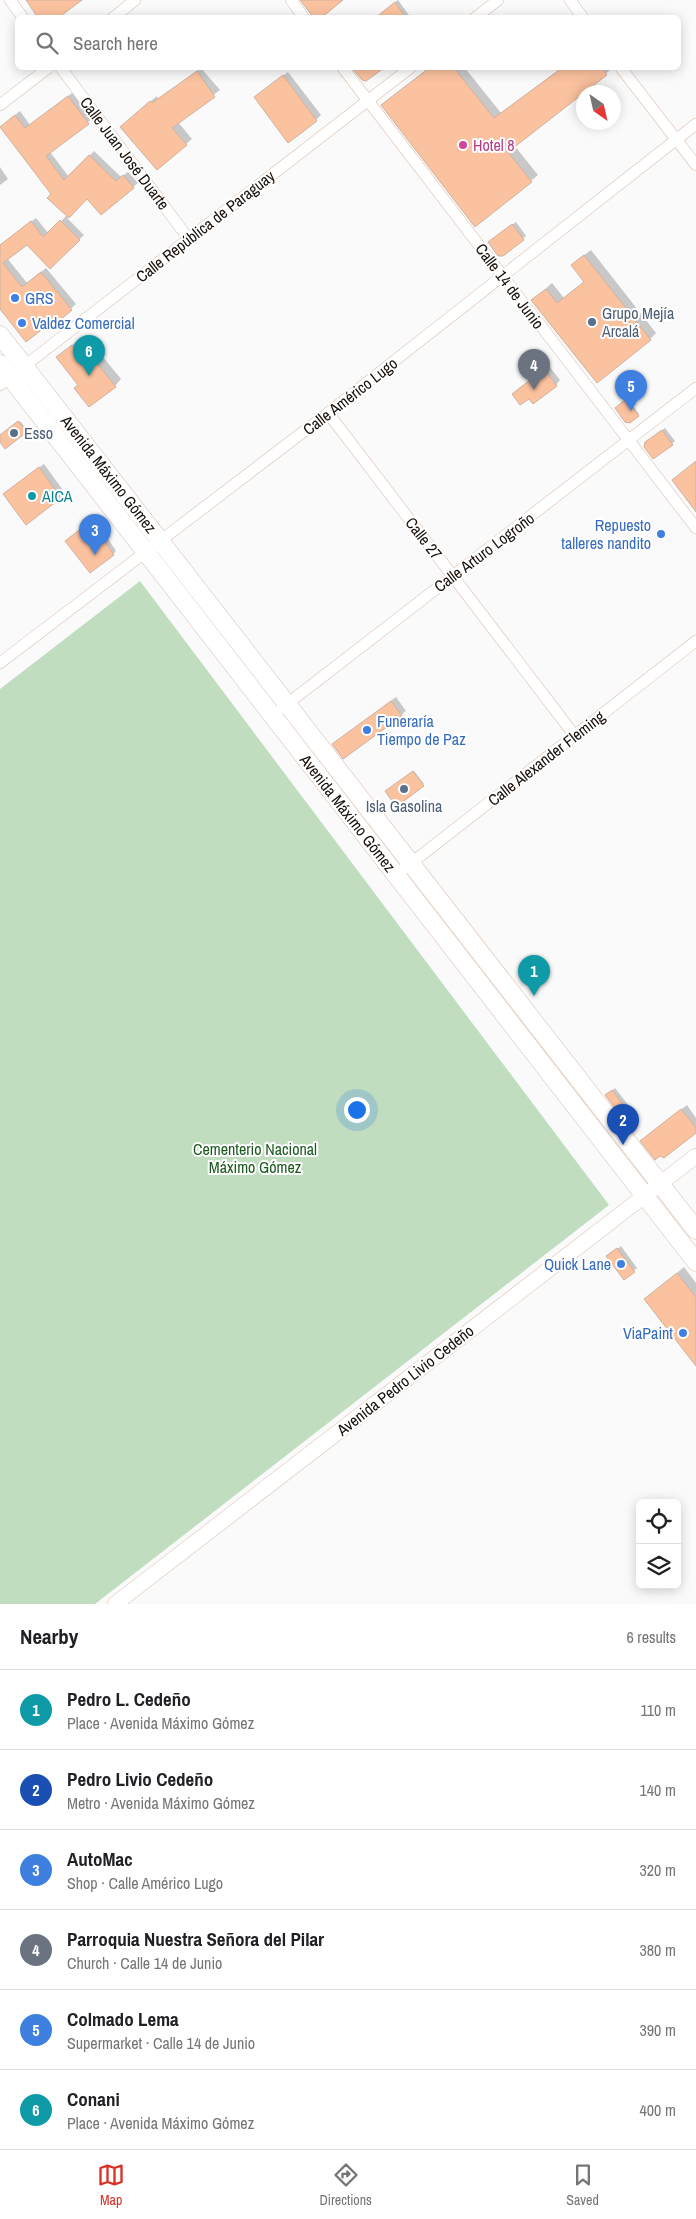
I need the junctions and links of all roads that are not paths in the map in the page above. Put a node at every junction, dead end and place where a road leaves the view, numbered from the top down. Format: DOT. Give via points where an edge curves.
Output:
graph roads {
  1 [pos="10,0"];
  2 [pos="136,0"];
  3 [pos="291,0"];
  4 [pos="498,0"];
  5 [pos="570,0"];
  6 [pos="21,15"];
  7 [pos="117,15"];
  8 [pos="302,15"];
  9 [pos="479,15"];
  10 [pos="581,15"];
  11 [pos="45,70"];
  12 [pos="62,70"];
  13 [pos="345,70"];
  14 [pos="407,70"];
  15 [pos="624,70"];
  16 [pos="368,100"];
  17 [pos="0,105"];
  18 [pos="696,124"];
  19 [pos="676,139"];
  20 [pos="696,165"];
  21 [pos="188,238"];
  22 [pos="503,276"];
  23 [pos="0,335"];
  24 [pos="24,366"];
  25 [pos="3,375"];
  26 [pos="696,388"];
  27 [pos="328,413"];
  28 [pos="628,441"];
  29 [pos="696,528"];
  30 [pos="153,546"];
  31 [pos="453,575"];
  32 [pos="696,642"];
  33 [pos="0,662"];
  34 [pos="286,704"];
  35 [pos="272,715"];
  36 [pos="575,736"];
  37 [pos="410,864"];
  38 [pos="396,875"];
  39 [pos="696,1156"];
  40 [pos="660,1184"];
  41 [pos="646,1195"];
  42 [pos="696,1230"];
  43 [pos="696,1262"];
  44 [pos="115,1604"];
  1 -- 6 [label="street"];
  2 -- 7 [label="street"];
  3 -- 8 [label="street"];
  4 -- 9 [label="street"];
  5 -- 10 [label="street"];
  11 -- 17 [label="street"];
  12 -- 21 [label="street, Calle Juan José Duarte"];
  13 -- 16 [label="street, Calle 14 de Junio"];
  14 -- 16 [label="street, Calle República de Paraguay"];
  15 -- 19 [label="street"];
  16 -- 21 [label="street, Calle República de Paraguay"];
  16 -- 22 [label="street, Calle 14 de Junio"];
  18 -- 19 [label="street, Calle Américo Lugo"];
  19 -- 20 [label="street"];
  19 -- 22 [label="street, Calle Américo Lugo"];
  21 -- 24 [label="street, Calle República de Paraguay"];
  22 -- 27 [label="street, Calle Américo Lugo"];
  22 -- 28 [label="street, Calle 14 de Junio"];
  23 -- 24 [label="main road, Avenida Máximo Gómez"];
  24 -- 25 [label="street, Calle República de Paraguay"];
  24 -- 30 [label="main road, Avenida Máximo Gómez"];
  25 -- 30 [label="main road, Avenida Máximo Gómez"];
  26 -- 28 [label="street, Calle Arturo Logroño"];
  27 -- 30 [label="street, Calle Américo Lugo"];
  27 -- 31 [label="street, Calle 27"];
  28 -- 29 [label="street, Calle 14 de Junio"];
  28 -- 31 [label="street, Calle Arturo Logroño"];
  30 -- 33 [label="street, Calle Américo Lugo"];
  30 -- 34 [label="main road, Avenida Máximo Gómez"];
  30 -- 35 [label="main road, Avenida Máximo Gómez"];
  31 -- 34 [label="street, Calle Arturo Logroño"];
  31 -- 36 [label="street, Calle 27"];
  32 -- 36 [label="street, Calle Alexander Fleming"];
  34 -- 35 [label="street, Calle Arturo Logroño"];
  34 -- 37 [label="main road, Avenida Máximo Gómez"];
  35 -- 38 [label="main road, Avenida Máximo Gómez"];
  36 -- 37 [label="street, Calle Alexander Fleming"];
  37 -- 38 [label="street, Calle Alexander Fleming"];
  37 -- 40 [label="main road, Avenida Máximo Gómez"];
  38 -- 41 [label="main road, Avenida Máximo Gómez"];
  39 -- 40 [label="main road, Avenida Pedro Livio Cedeño"];
  40 -- 41 [label="main road, Avenida Pedro Livio Cedeño"];
  40 -- 42 [label="main road, Avenida Máximo Gómez"];
  41 -- 43 [label="main road, Avenida Máximo Gómez"];
  41 -- 44 [label="main road, Avenida Pedro Livio Cedeño"];
}
